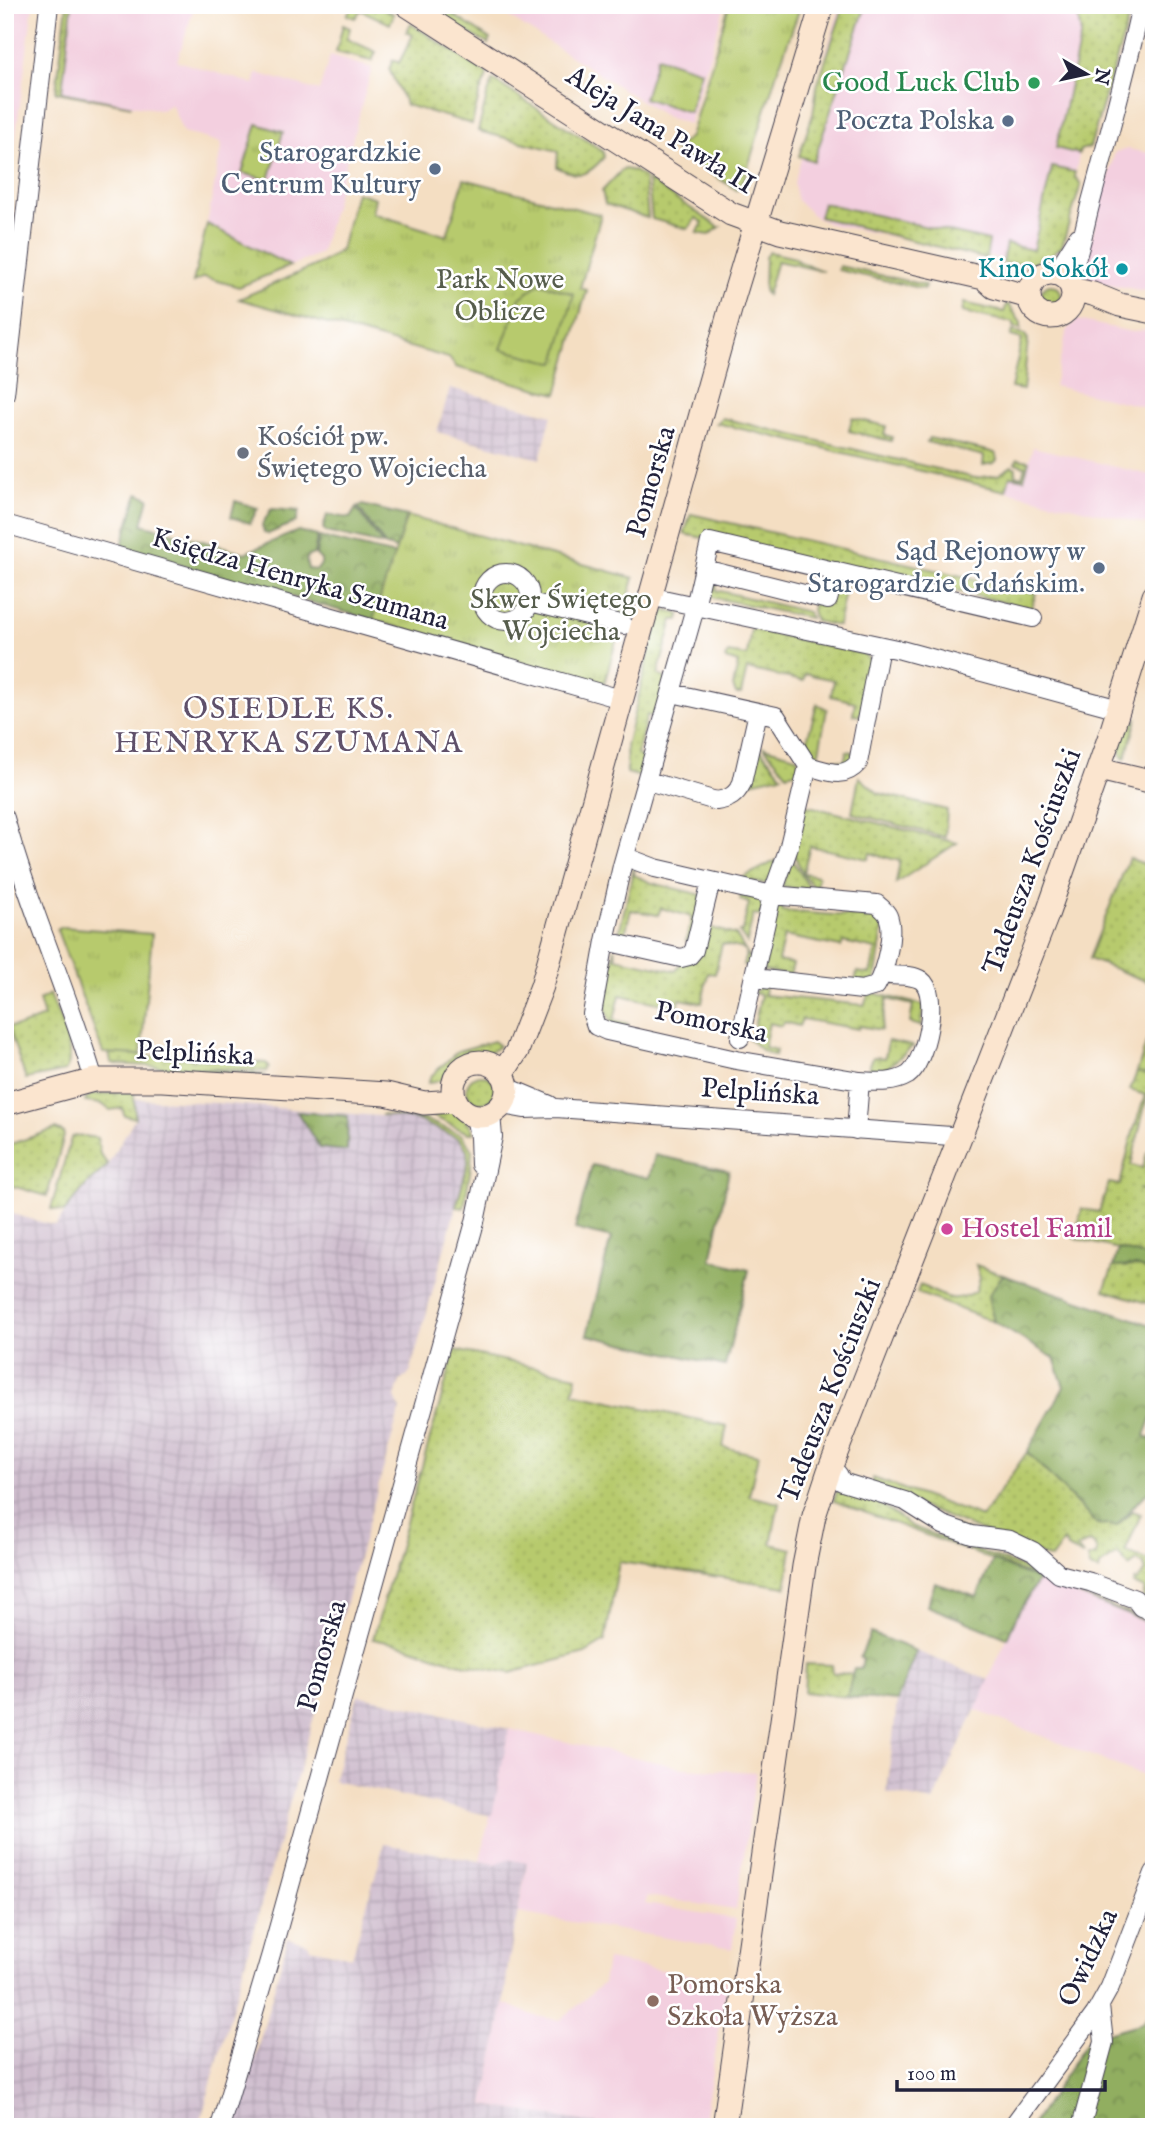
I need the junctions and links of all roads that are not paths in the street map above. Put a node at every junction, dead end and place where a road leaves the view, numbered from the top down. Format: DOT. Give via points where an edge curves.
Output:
graph roads {
  1 [pos="49,5"];
  2 [pos="407,5"];
  3 [pos="822,5"];
  4 [pos="1142,5"];
  5 [pos="1154,9"];
  6 [pos="755,223"];
  7 [pos="13,268"];
  8 [pos="1055,288"];
  9 [pos="1154,312"];
  10 [pos="5,394"];
  11 [pos="5,524"];
  12 [pos="704,569"];
  13 [pos="836,571"];
  14 [pos="649,596"];
  15 [pos="1154,596"];
  16 [pos="530,603"];
  17 [pos="695,606"];
  18 [pos="1033,618"];
  19 [pos="624,625"];
  20 [pos="880,646"];
  21 [pos="672,693"];
  22 [pos="621,699"];
  23 [pos="1119,709"];
  24 [pos="758,712"];
  25 [pos="808,766"];
  26 [pos="1099,769"];
  27 [pos="648,781"];
  28 [pos="1154,782"];
  29 [pos="5,818"];
  30 [pos="626,857"];
  31 [pos="711,881"];
  32 [pos="772,895"];
  33 [pos="605,941"];
  34 [pos="883,974"];
  35 [pos="754,978"];
  36 [pos="740,1038"];
  37 [pos="94,1080"];
  38 [pos="860,1081"];
  39 [pos="455,1091"];
  40 [pos="494,1093"];
  41 [pos="5,1104"];
  42 [pos="856,1130"];
  43 [pos="959,1139"];
  44 [pos="838,1474"];
  45 [pos="1154,1612"];
  46 [pos="1154,1873"];
  47 [pos="1100,2006"];
  48 [pos="220,2127"];
  49 [pos="724,2127"];
  50 [pos="1012,2127"];
  51 [pos="1081,2127"];
  1 -- 7 [label="street"];
  2 -- 6 [label="street, Aleja Jana Pawła II" via="724,209"];
  3 -- 6 [label="street, Pomorska"];
  4 -- 5 [label="street"];
  4 -- 8 [label="street" via="1077,262"];
  6 -- 8 [label="street, Aleja Jana Pawła II" via="984,278 997,273"];
  6 -- 14 [label="street, Pomorska"];
  7 -- 10 [label="street"];
  8 -- 9 [label="street, Aleja Jana Pawła II"];
  11 -- 22 [label="street, Księdza Henryka Szumana"];
  12 -- 13 [label="street" via="710,542"];
  12 -- 13 [label="street" via="828,600"];
  12 -- 17 [label="street"];
  13 -- 18 [label="street"];
  14 -- 17 [label="street"];
  14 -- 22 [label="street, Pomorska"];
  15 -- 23 [label="street, Tadeusza Kościuszki"];
  16 -- 19 [label="street"];
  17 -- 20 [label="street"];
  17 -- 21 [label="street, Pomorska"];
  20 -- 23 [label="street"];
  20 -- 25 [label="street" via="858,763 841,774"];
  21 -- 24 [label="street"];
  21 -- 27 [label="street, Pomorska"];
  22 -- 40 [label="street, Pomorska" via="543,976 506,1044"];
  23 -- 26 [label="street, Tadeusza Kościuszki"];
  24 -- 25 [label="street" via="775,716"];
  24 -- 27 [label="street" via="738,793 716,801"];
  25 -- 32 [label="street, Pomorska"];
  26 -- 28 [label="street"];
  26 -- 43 [label="street, Tadeusza Kościuszki"];
  27 -- 30 [label="street, Pomorska"];
  29 -- 37 [label="street"];
  30 -- 31 [label="street" via="655,869"];
  30 -- 33 [label="street, Pomorska"];
  31 -- 32 [label="street"];
  31 -- 33 [label="street, Pomorska" via="689,956"];
  32 -- 34 [label="street" via="877,904 887,914 891,928"];
  32 -- 35 [label="street, Pomorska"];
  33 -- 38 [label="street, Pomorska" via="592,1014 596,1026 725,1058"];
  34 -- 35 [label="street, Pomorska" via="876,986 862,990"];
  34 -- 38 [label="street, Pomorska" via="922,981 932,1009 919,1061 910,1074 883,1082"];
  35 -- 36 [label="street, Pomorska"];
  37 -- 39 [label="street, Pelplińska" via="386,1094"];
  37 -- 41 [label="street, Pelplińska"];
  38 -- 42 [label="street"];
  39 -- 40 [label="street" via="467,1113"];
  39 -- 40 [label="street" via="459,1072 478,1062"];
  40 -- 42 [label="street, Pelplińska" via="524,1109"];
  40 -- 48 [label="street, Pomorska" via="480,1137 481,1200"];
  42 -- 43 [label="street, Pelplińska"];
  43 -- 49 [label="street, Tadeusza Kościuszki" via="814,1516"];
  44 -- 45 [label="street" via="842,1482 905,1501 943,1525 1033,1550 1059,1574 1135,1599"];
  46 -- 47 [label="street, Owidzka"];
  47 -- 50 [label="street, Owidzka"];
  47 -- 51 [label="street" via="1104,2042"];
}
